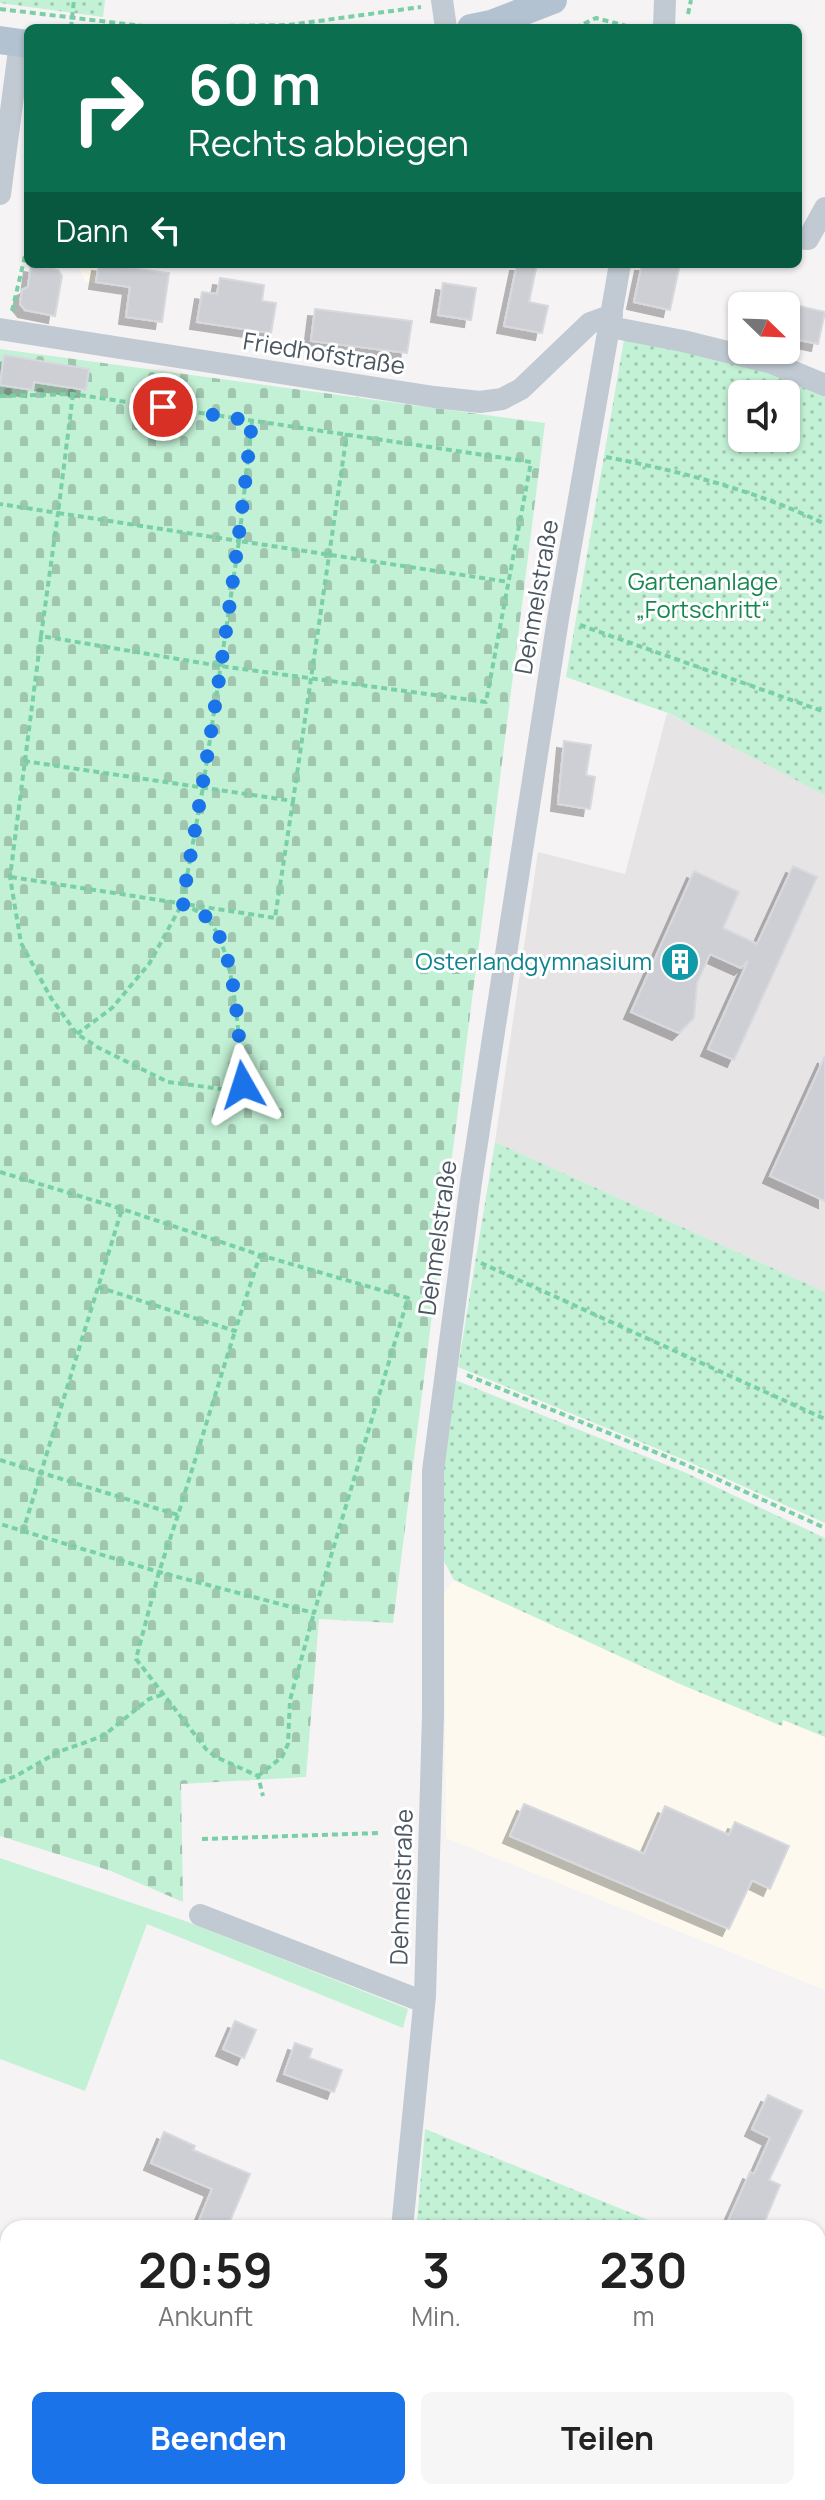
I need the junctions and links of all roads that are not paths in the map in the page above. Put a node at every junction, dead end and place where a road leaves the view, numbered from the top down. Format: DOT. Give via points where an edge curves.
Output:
graph roads {
  1 [pos="553,0"];
  2 [pos="665,0"];
  3 [pos="442,2"];
  4 [pos="445,24"];
  5 [pos="491,24"];
  6 [pos="664,24"];
  7 [pos="16,42"];
  8 [pos="0,194"];
  9 [pos="825,208"];
  10 [pos="802,238"];
  11 [pos="619,268"];
  12 [pos="611,321"];
  13 [pos="4,330"];
  14 [pos="825,385"];
  15 [pos="200,1915"];
  16 [pos="424,2002"];
  17 [pos="403,2220"];
  1 -- 5 [label="main road"];
  2 -- 6 [label="street"];
  3 -- 4 [label="street"];
  7 -- 8 [label="street"];
  9 -- 10 [label="street" via="808,239"];
  11 -- 12 [label="street, Dehmelstraße"];
  12 -- 13 [label="street, Friedhofstraße" via="590,323 521,389 480,402"];
  12 -- 14 [label="street" via="772,363"];
  12 -- 16 [label="street, Dehmelstraße" via="558,619 433,1471 433,1715"];
  15 -- 16 [label="street"];
  16 -- 17 [label="street, Dehmelstraße"];
}
